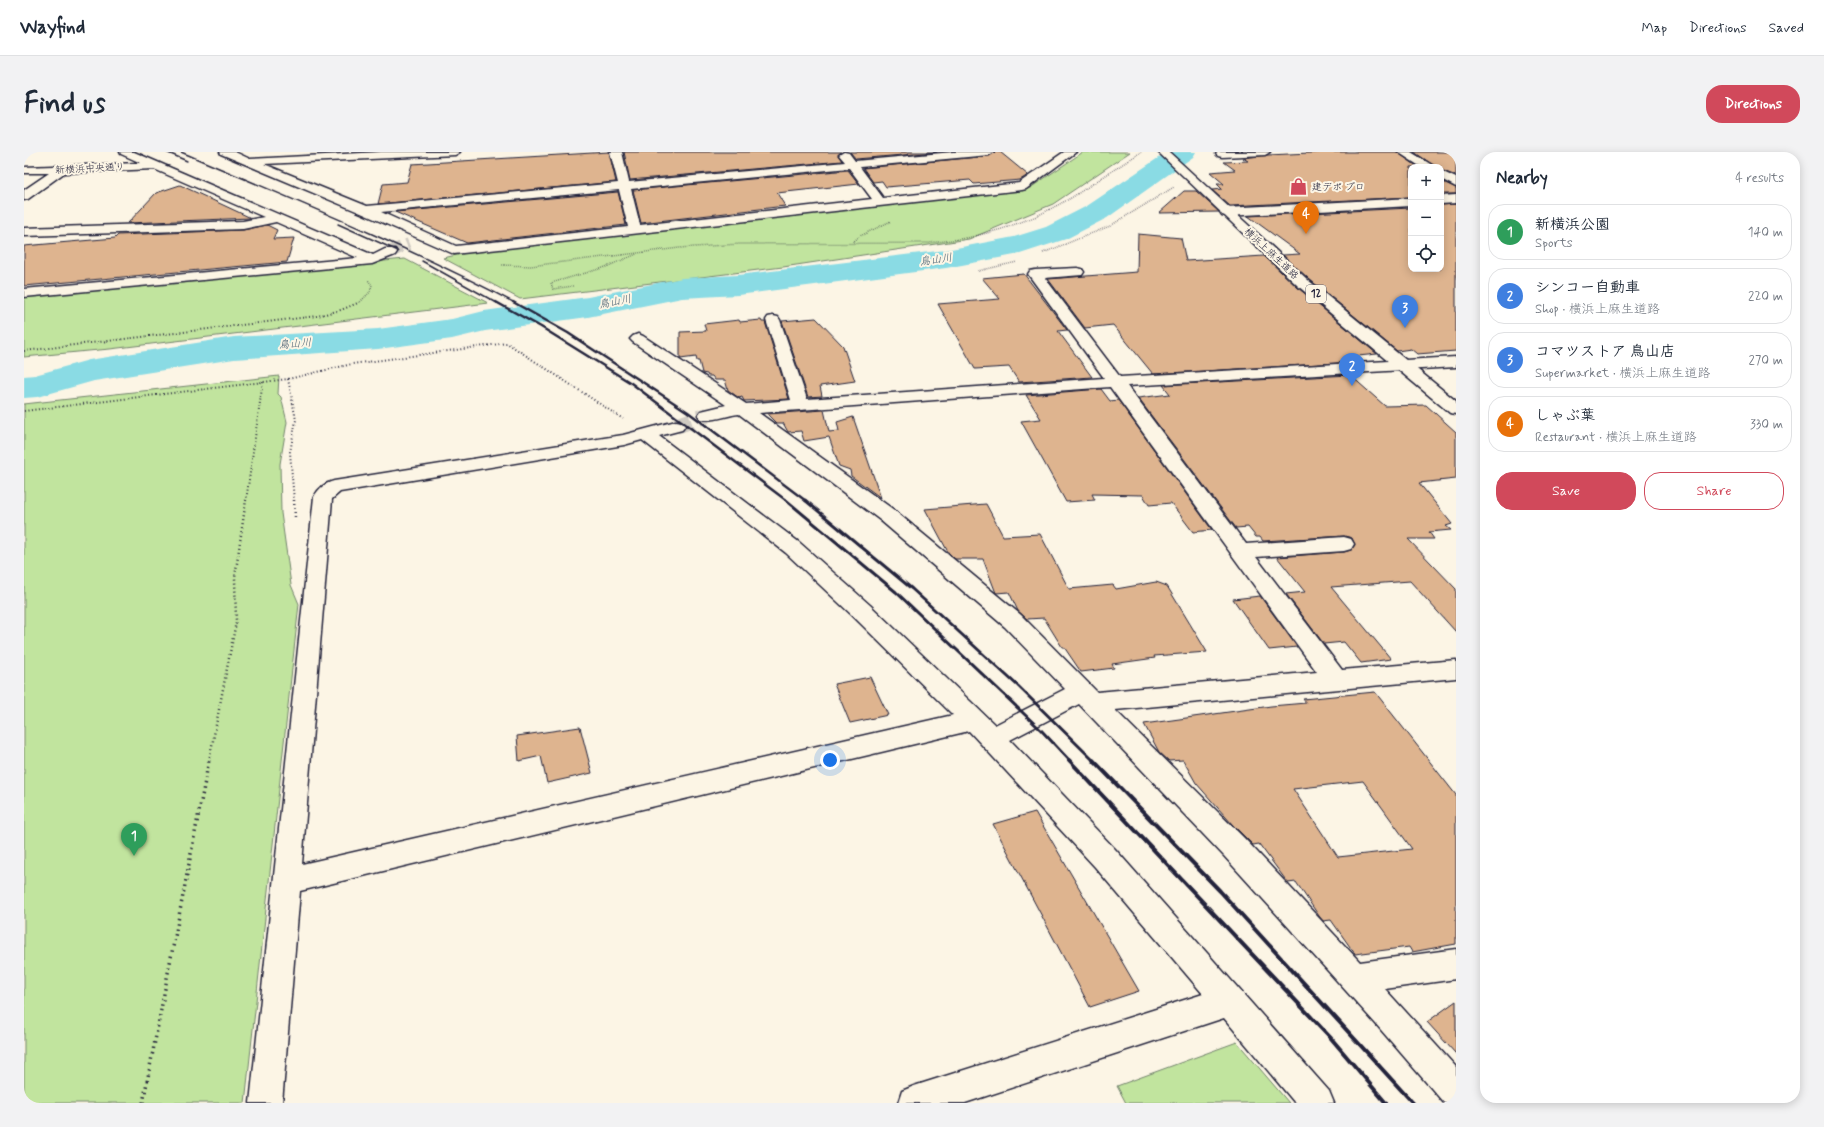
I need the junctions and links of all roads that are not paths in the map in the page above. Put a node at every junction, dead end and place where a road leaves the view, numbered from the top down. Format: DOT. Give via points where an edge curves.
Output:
graph roads {
  1 [pos="125,152"];
  2 [pos="225,152"];
  3 [pos="257,152"];
  4 [pos="455,152"];
  5 [pos="616,152"];
  6 [pos="843,152"];
  7 [pos="989,152"];
  8 [pos="1071,152"];
  9 [pos="1163,152"];
  10 [pos="1265,152"];
  11 [pos="1403,152"];
  12 [pos="1222,154"];
  13 [pos="248,161"];
  14 [pos="1424,164"];
  15 [pos="852,165"];
  16 [pos="156,166"];
  17 [pos="24,170"];
  18 [pos="61,170"];
  19 [pos="1444,176"];
  20 [pos="1456,183"];
  21 [pos="624,186"];
  22 [pos="24,196"];
  23 [pos="1456,199"];
  24 [pos="1444,200"];
  25 [pos="880,202"];
  26 [pos="1408,202"];
  27 [pos="365,210"];
  28 [pos="1226,212"];
  29 [pos="110,217"];
  30 [pos="278,218"];
  31 [pos="99,230"];
  32 [pos="635,230"];
  33 [pos="24,232"];
  34 [pos="425,237"];
  35 [pos="409,244"];
  36 [pos="390,252"];
  37 [pos="372,260"];
  38 [pos="1077,272"];
  39 [pos="24,293"];
  40 [pos="773,320"];
  41 [pos="638,339"];
  42 [pos="1456,362"];
  43 [pos="1404,366"];
  44 [pos="1117,382"];
  45 [pos="801,406"];
  46 [pos="743,409"];
  47 [pos="1456,409"];
  48 [pos="707,415"];
  49 [pos="676,426"];
  50 [pos="645,434"];
  51 [pos="1344,544"];
  52 [pos="1242,551"];
  53 [pos="1456,669"];
  54 [pos="1336,680"];
  55 [pos="1087,697"];
  56 [pos="974,720"];
  57 [pos="992,738"];
  58 [pos="287,881"];
  59 [pos="1456,964"];
  60 [pos="1355,978"];
  61 [pos="1230,1001"];
  62 [pos="1456,1092"];
  63 [pos="266,1103"];
  64 [pos="914,1103"];
  65 [pos="1318,1103"];
  1 -- 16 [label="street"];
  2 -- 13 [label="street"];
  3 -- 13 [label="street"];
  4 -- 13 [label="street"];
  5 -- 21 [label="street"];
  6 -- 15 [label="street"];
  7 -- 15 [label="street"];
  8 -- 25 [label="street" via="1022,186"];
  9 -- 28 [label="street, 横浜上麻生道路 / 12"];
  10 -- 12 [label="street"];
  11 -- 14 [label="street"];
  13 -- 27 [label="street"];
  15 -- 21 [label="street"];
  15 -- 25 [label="street"];
  16 -- 18 [label="street, 新横浜中央通り"];
  16 -- 30 [label="street"];
  17 -- 18 [label="street, 新横浜中央通り"];
  18 -- 22 [label="street"];
  19 -- 20 [label="street"];
  21 -- 27 [label="street"];
  21 -- 32 [label="street"];
  23 -- 24 [label="street"];
  25 -- 32 [label="street"];
  26 -- 28 [label="street"];
  27 -- 34 [label="street"];
  28 -- 43 [label="street, 横浜上麻生道路 / 12" via="1303,283"];
  29 -- 31 [label="street"];
  30 -- 31 [label="street" via="243,225"];
  30 -- 37 [label="street"];
  31 -- 33 [label="street"];
  32 -- 34 [label="street" via="454,250"];
  34 -- 35 [label="street"];
  36 -- 37 [label="street"];
  37 -- 39 [label="street"];
  38 -- 44 [label="street" via="1035,274"];
  40 -- 45 [label="street"];
  41 -- 46 [label="street"];
  42 -- 43 [label="street"];
  43 -- 44 [label="street"];
  43 -- 47 [label="street, 横浜上麻生道路 / 12"];
  44 -- 45 [label="street"];
  44 -- 52 [label="street"];
  45 -- 46 [label="street"];
  46 -- 48 [label="street"];
  46 -- 55 [label="street" via="887,515 1013,622"];
  49 -- 50 [label="street"];
  50 -- 56 [label="street" via="794,548"];
  50 -- 58 [label="street" via="624,440 334,487 323,497"];
  51 -- 52 [label="street"];
  52 -- 54 [label="street"];
  53 -- 54 [label="street"];
  54 -- 55 [label="street"];
  55 -- 57 [label="street"];
  55 -- 60 [label="street" via="1234,846"];
  56 -- 57 [label="street"];
  56 -- 58 [label="street"];
  57 -- 61 [label="street" via="1105,858"];
  58 -- 63 [label="street"];
  59 -- 60 [label="street"];
  60 -- 62 [label="street"];
  61 -- 64 [label="street"];
  61 -- 65 [label="street"];
}
